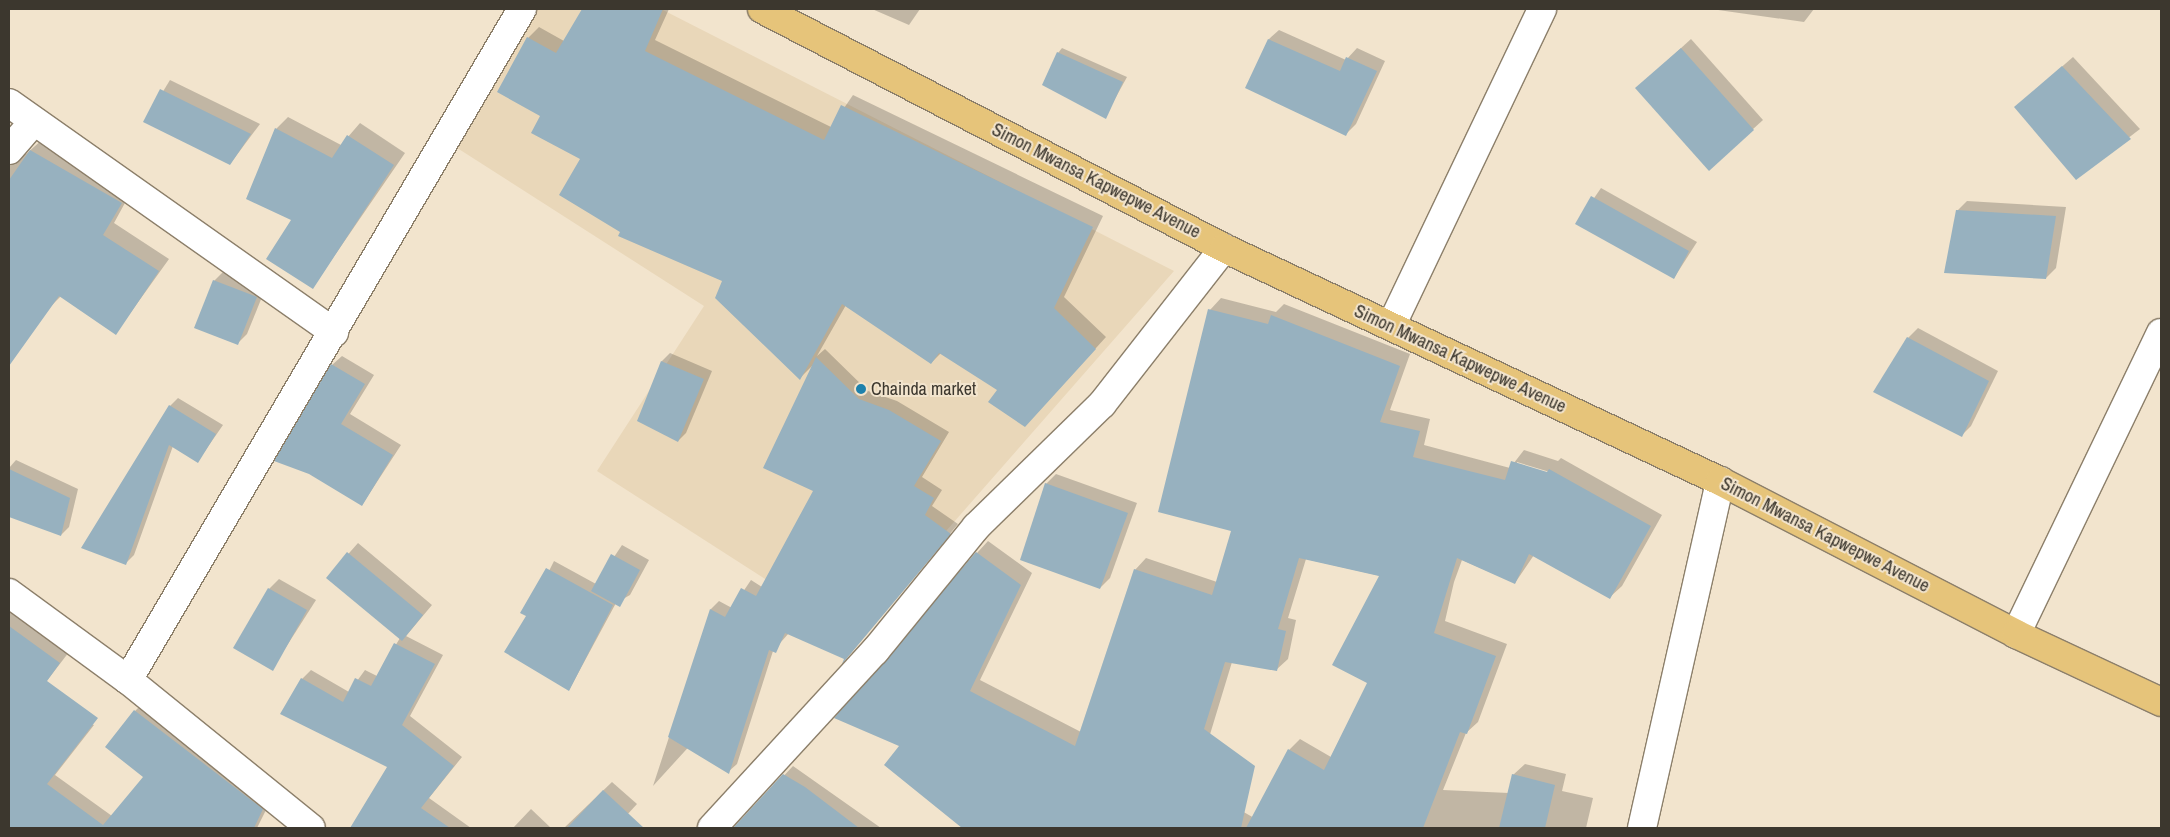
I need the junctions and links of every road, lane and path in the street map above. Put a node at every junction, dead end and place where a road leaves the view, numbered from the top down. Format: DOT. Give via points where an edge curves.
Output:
graph roads {
  1 [pos="522,9"];
  2 [pos="1542,9"];
  3 [pos="777,12"];
  4 [pos="9,103"];
  5 [pos="34,121"];
  6 [pos="9,150"];
  7 [pos="1224,248"];
  8 [pos="1392,326"];
  9 [pos="334,332"];
  10 [pos="2161,333"];
  11 [pos="1720,481"];
  12 [pos="9,593"];
  13 [pos="2016,634"];
  14 [pos="128,680"];
  15 [pos="2161,702"];
  16 [pos="311,828"];
  17 [pos="712,828"];
  18 [pos="1642,828"];
  1 -- 9 [label="street"];
  2 -- 8 [label="street"];
  3 -- 7 [label="main road, Simon Mwansa Kapwepwe Avenue"];
  4 -- 5 [label="street"];
  5 -- 6 [label="street"];
  5 -- 9 [label="street"];
  7 -- 8 [label="main road, Simon Mwansa Kapwepwe Avenue"];
  7 -- 17 [label="street" via="1102,404 976,527 875,650"];
  8 -- 11 [label="main road, Simon Mwansa Kapwepwe Avenue"];
  9 -- 14 [label="street" via="259,451"];
  10 -- 13 [label="street"];
  11 -- 13 [label="main road, Simon Mwansa Kapwepwe Avenue"];
  11 -- 18 [label="street"];
  12 -- 14 [label="street"];
  13 -- 15 [label="main road, Simon Mwansa Kapwepwe Avenue"];
  14 -- 16 [label="street"];
}
